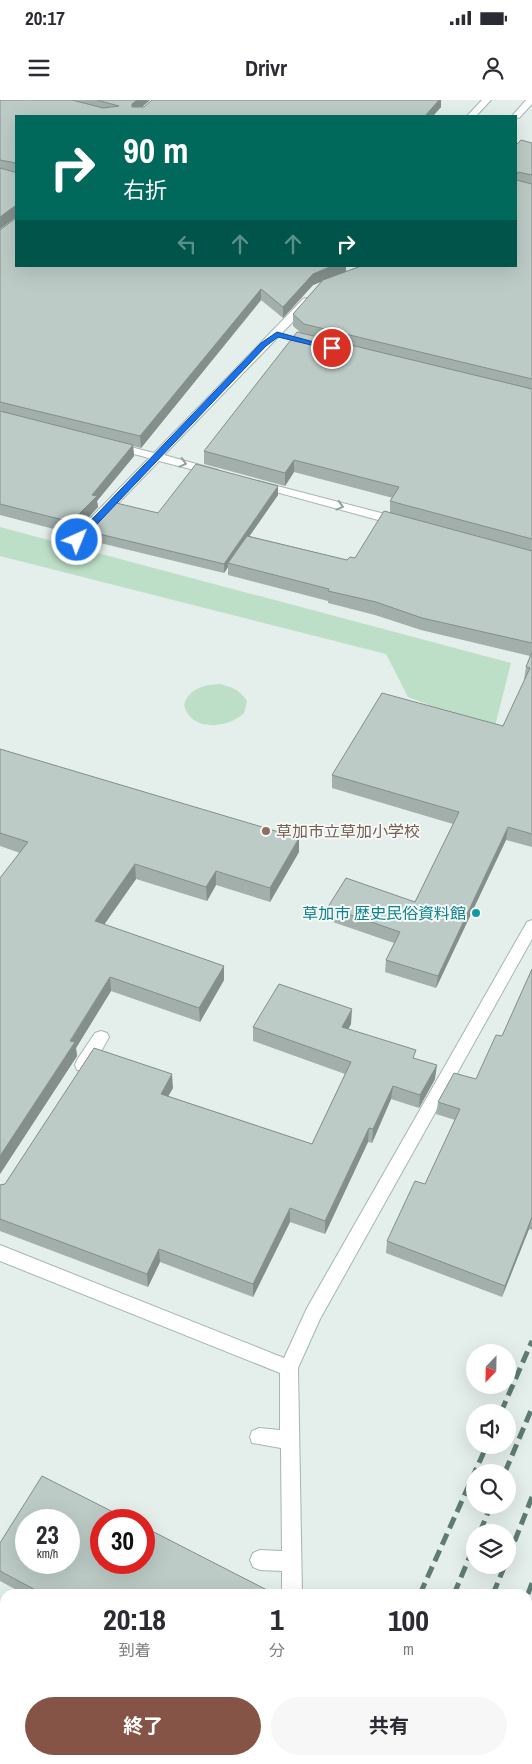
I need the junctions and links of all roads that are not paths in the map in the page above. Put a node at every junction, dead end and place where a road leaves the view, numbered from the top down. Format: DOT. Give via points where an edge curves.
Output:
graph roads {
  1 [pos="487,100"];
  2 [pos="531,100"];
  3 [pos="472,115"];
  4 [pos="517,115"];
  5 [pos="312,295"];
  6 [pos="100,442"];
  7 [pos="158,457"];
  8 [pos="225,475"];
  9 [pos="244,480"];
  10 [pos="407,524"];
  11 [pos="77,540"];
  12 [pos="532,926"];
  13 [pos="101,1037"];
  14 [pos="75,1078"];
  15 [pos="0,1253"];
  16 [pos="289,1368"];
  17 [pos="259,1437"];
  18 [pos="290,1440"];
  19 [pos="260,1560"];
  20 [pos="292,1562"];
  21 [pos="292,1589"];
  1 -- 3 [label="street"];
  2 -- 4 [label="street"];
  5 -- 7 [label="street" via="282,336 264,344"];
  6 -- 7 [label="street"];
  7 -- 8 [label="street, one-way"];
  7 -- 11 [label="street"];
  9 -- 10 [label="street, one-way"];
  12 -- 16 [label="street" via="313,1314"];
  13 -- 14 [label="street"];
  15 -- 16 [label="street"];
  16 -- 18 [label="street"];
  17 -- 18 [label="street"];
  18 -- 20 [label="street"];
  19 -- 20 [label="street"];
  20 -- 21 [label="street"];
}
